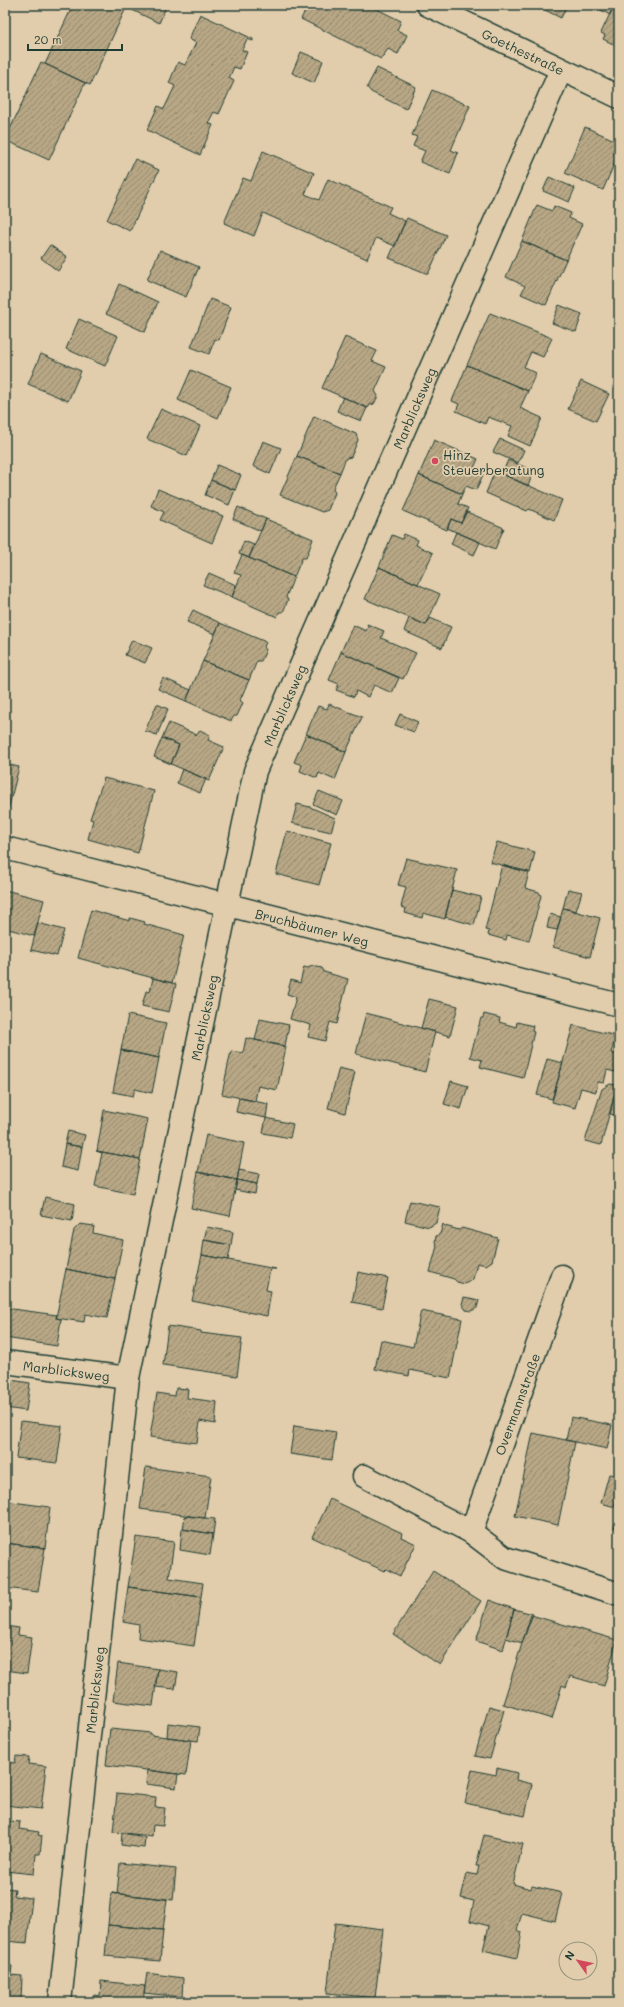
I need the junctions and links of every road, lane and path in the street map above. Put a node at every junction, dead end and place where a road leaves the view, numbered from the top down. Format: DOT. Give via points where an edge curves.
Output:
graph roads {
  1 [pos="436,7"];
  2 [pos="561,70"];
  3 [pos="619,97"];
  4 [pos="5,848"];
  5 [pos="226,904"];
  6 [pos="619,1005"];
  7 [pos="562,1276"];
  8 [pos="5,1362"];
  9 [pos="128,1378"];
  10 [pos="364,1476"];
  11 [pos="471,1532"];
  12 [pos="619,1594"];
  13 [pos="60,2002"];
  1 -- 2 [label="street, Goethestraße"];
  2 -- 3 [label="street, Goethestraße"];
  2 -- 5 [label="street, Marblicksweg" via="255,770"];
  4 -- 5 [label="street, Bruchbäumer Weg"];
  5 -- 6 [label="street, Bruchbäumer Weg"];
  5 -- 9 [label="street, Marblicksweg"];
  7 -- 11 [label="street, Overmannstraße"];
  8 -- 9 [label="street, Marblicksweg"];
  9 -- 13 [label="street, Marblicksweg"];
  10 -- 11 [label="street"];
  11 -- 12 [label="street" via="505,1558"];
}
